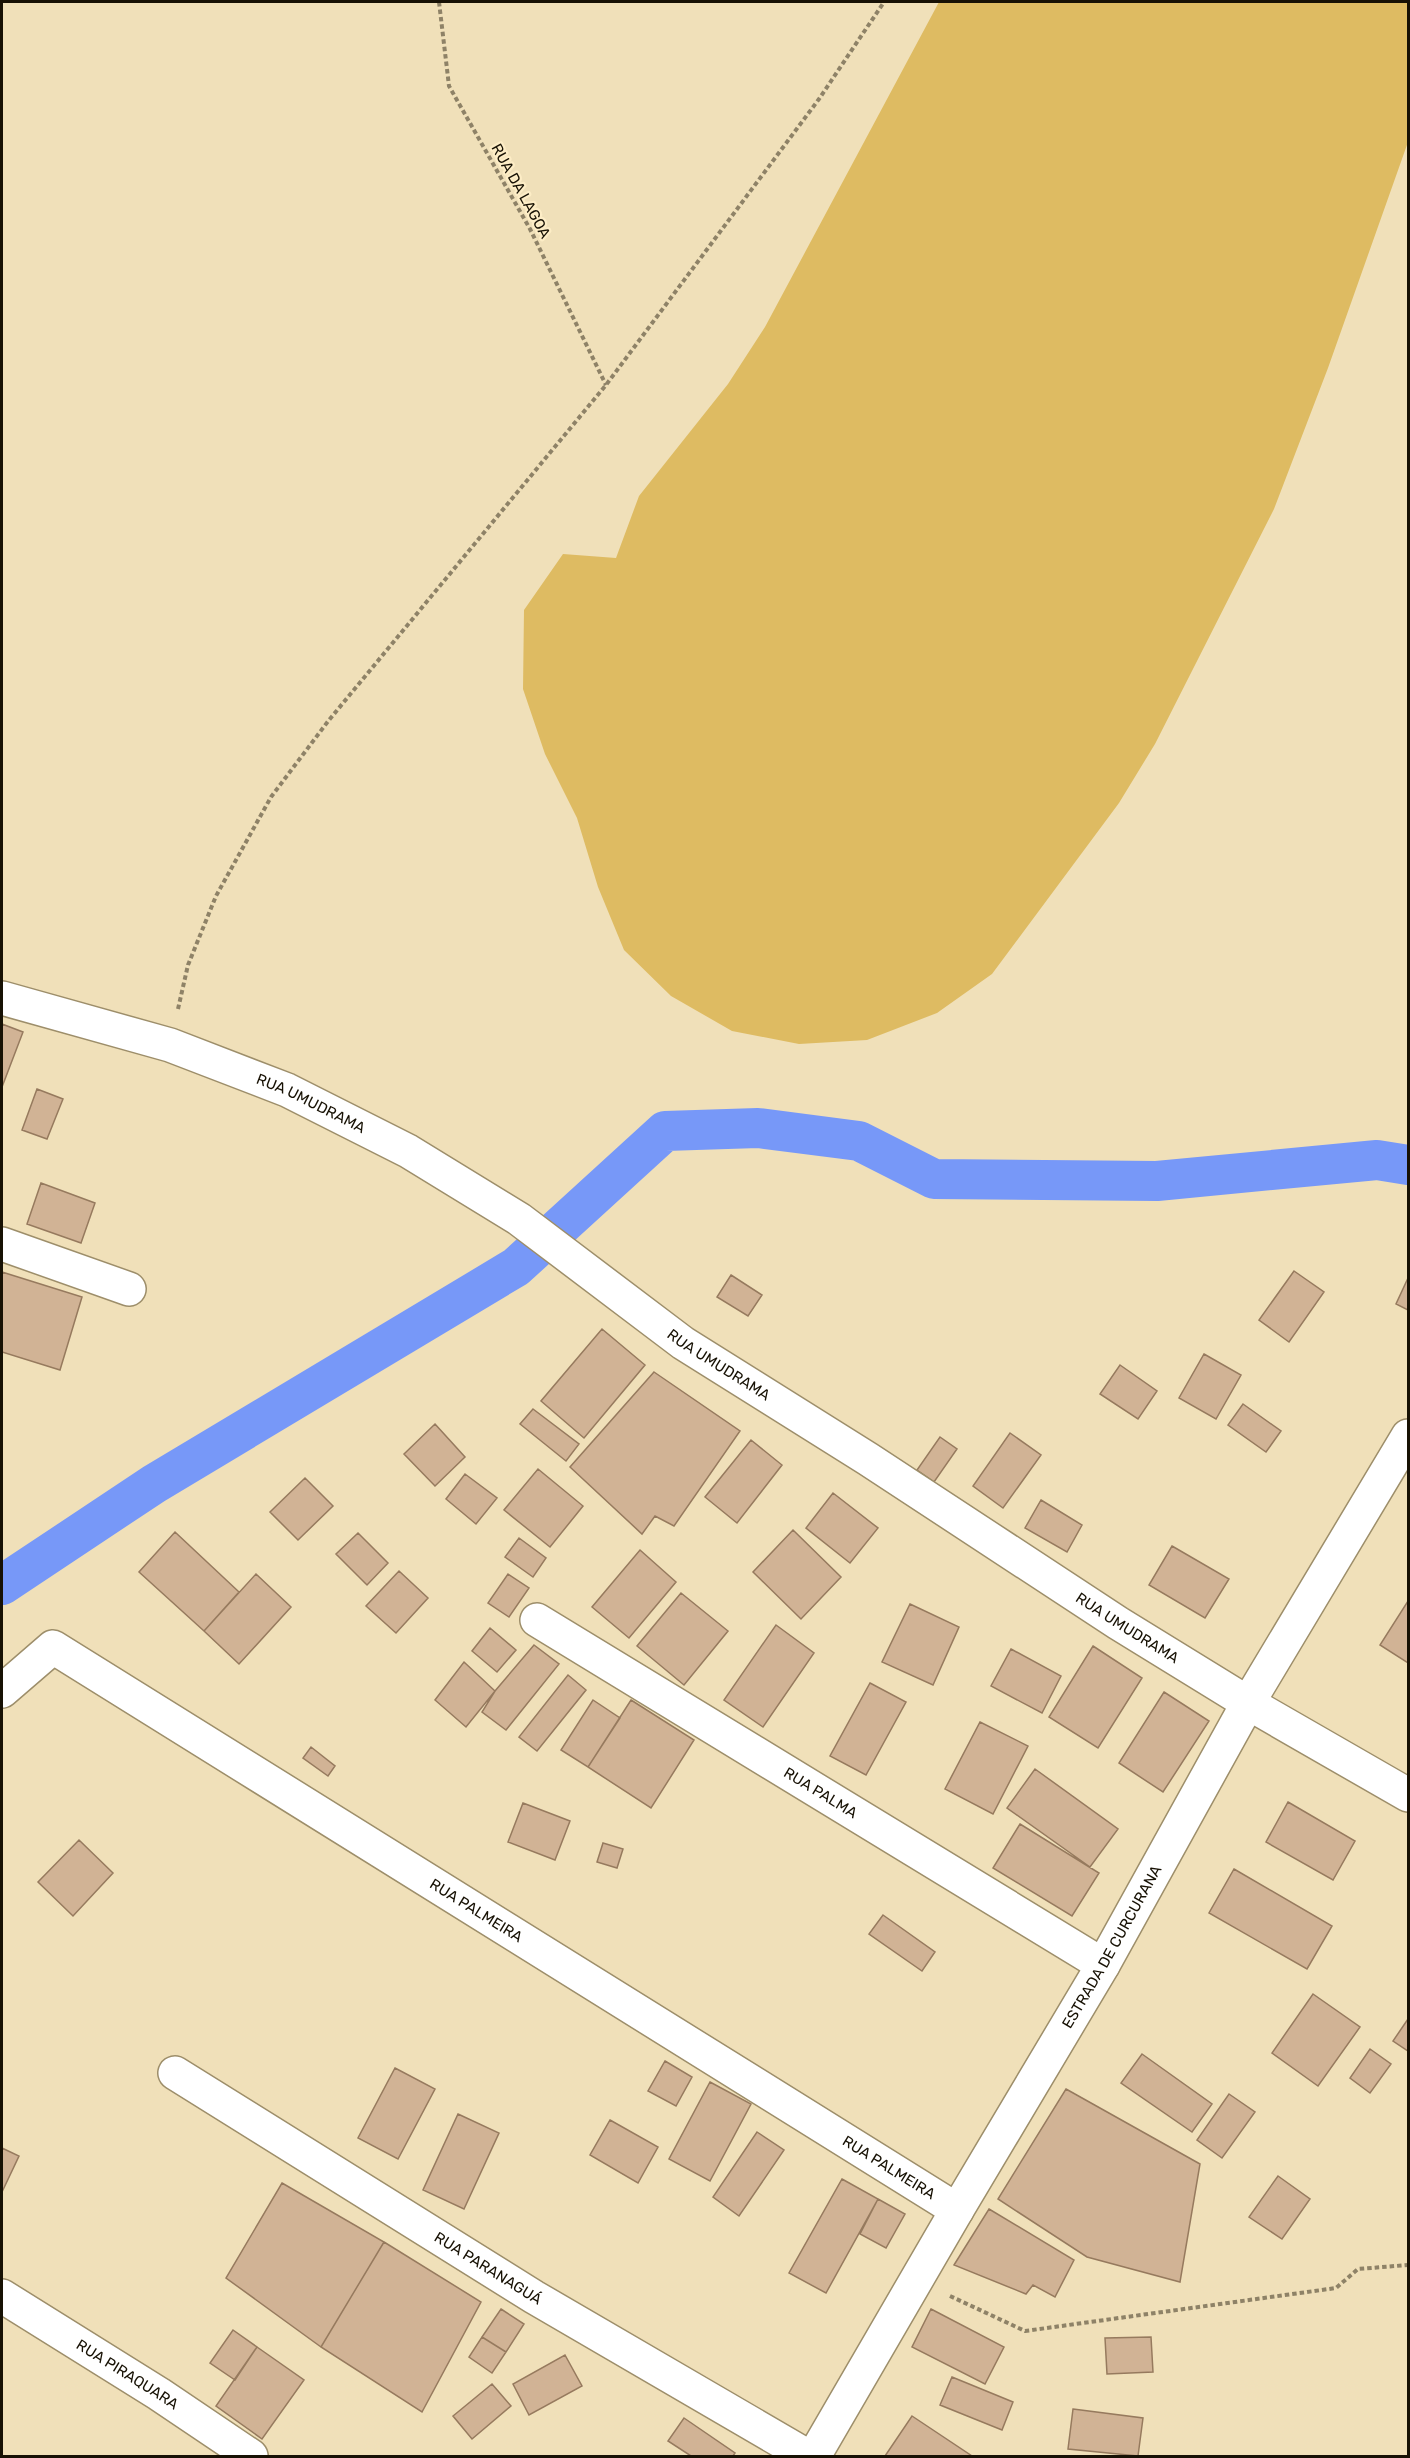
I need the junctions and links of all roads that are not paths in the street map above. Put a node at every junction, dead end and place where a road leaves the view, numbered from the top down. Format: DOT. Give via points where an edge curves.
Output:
graph roads {
  1 [pos="2,998"];
  2 [pos="2,1244"];
  3 [pos="129,1289"];
  4 [pos="1408,1436"];
  5 [pos="537,1620"];
  6 [pos="2,1691"];
  7 [pos="1248,1703"];
  8 [pos="1408,1795"];
  9 [pos="1103,1965"];
  10 [pos="175,2073"];
  11 [pos="957,2210"];
  12 [pos="2,2296"];
  13 [pos="251,2457"];
  14 [pos="807,2457"];
  15 [pos="814,2457"];
  1 -- 7 [label="street, RUA UMUDRAMA" via="170,1045 286,1090 408,1151 519,1219 683,1343"];
  2 -- 3 [label="street"];
  4 -- 7 [label="street, ESTRADA DE CURCURANA"];
  5 -- 9 [label="street, RUA PALMA"];
  6 -- 11 [label="street, RUA PALMEIRA" via="53,1647"];
  7 -- 8 [label="street, RUA UMUDRAMA"];
  7 -- 9 [label="street, ESTRADA DE CURCURANA"];
  9 -- 11 [label="street, ESTRADA DE CURCURANA"];
  10 -- 14 [label="street, RUA PARANAGUÁ" via="534,2297"];
  11 -- 15 [label="street, ESTRADA DE CURCURANA"];
  12 -- 13 [label="street, RUA PIRAQUARA"];
}
